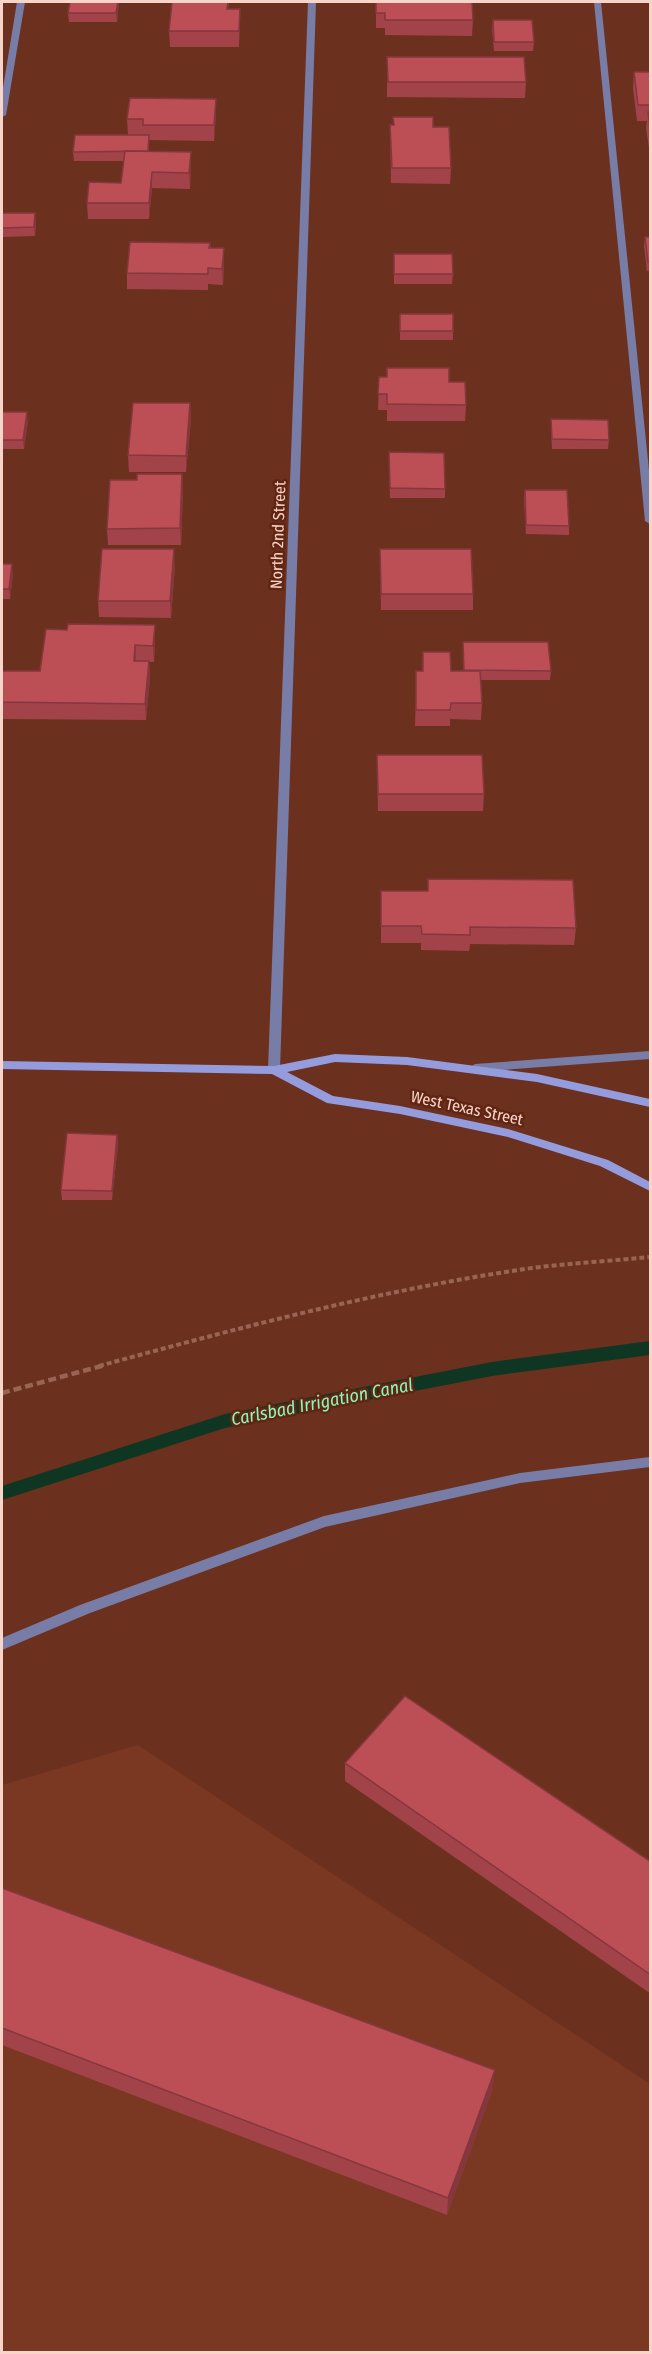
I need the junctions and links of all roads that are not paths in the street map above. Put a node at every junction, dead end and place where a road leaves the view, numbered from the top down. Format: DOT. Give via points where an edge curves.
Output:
graph roads {
  1 [pos="21,2"];
  2 [pos="312,2"];
  3 [pos="597,2"];
  4 [pos="2,115"];
  5 [pos="651,520"];
  6 [pos="651,1055"];
  7 [pos="2,1065"];
  8 [pos="475,1068"];
  9 [pos="274,1070"];
  10 [pos="651,1103"];
  11 [pos="651,1187"];
  12 [pos="651,1461"];
  13 [pos="2,1644"];
  1 -- 4 [label="street"];
  2 -- 9 [label="street, North 2nd Street"];
  3 -- 5 [label="street"];
  6 -- 8 [label="street"];
  7 -- 9 [label="street, West Texas Street"];
  8 -- 9 [label="street, West Texas Street" via="335,1058"];
  8 -- 10 [label="street, West Texas Street"];
  9 -- 11 [label="street, West Texas Street" via="331,1100 508,1133 604,1163"];
  12 -- 13 [label="street" via="520,1478 324,1522 85,1609"];
}
